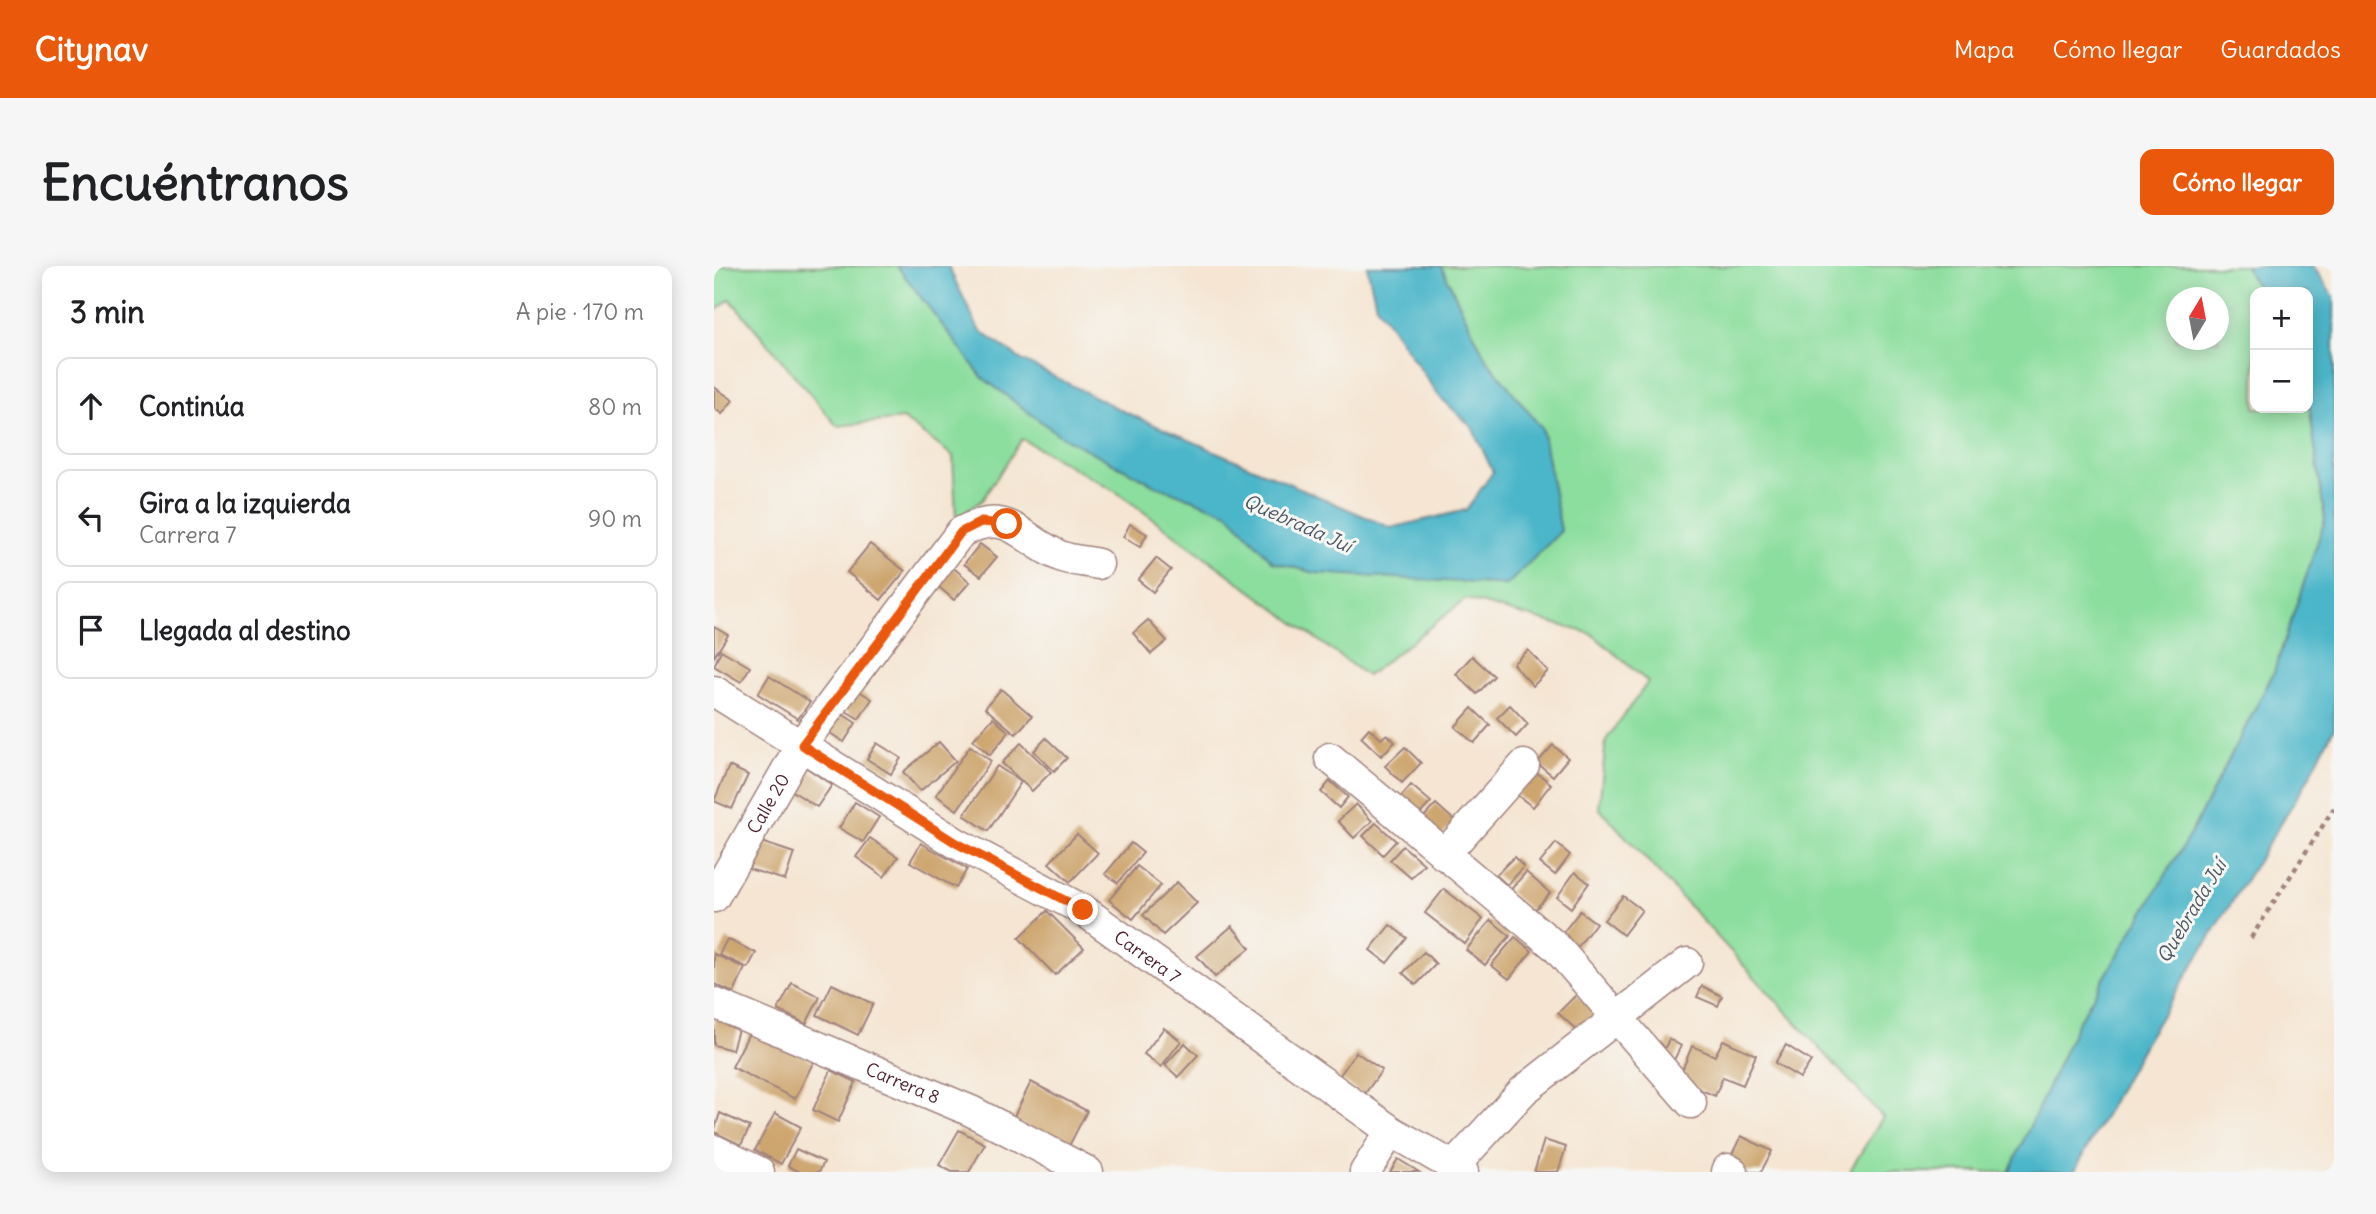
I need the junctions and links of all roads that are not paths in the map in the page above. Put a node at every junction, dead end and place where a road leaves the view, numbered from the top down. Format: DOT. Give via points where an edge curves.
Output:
graph roads {
  1 [pos="1098,564"];
  2 [pos="714,691"];
  3 [pos="802,745"];
  4 [pos="1330,758"];
  5 [pos="1524,765"];
  6 [pos="1444,855"];
  7 [pos="714,897"];
  8 [pos="1686,963"];
  9 [pos="714,1003"];
  10 [pos="1616,1015"];
  11 [pos="1691,1103"];
  12 [pos="1391,1131"];
  13 [pos="714,1150"];
  14 [pos="1459,1169"];
  15 [pos="758,1172"];
  16 [pos="1088,1172"];
  17 [pos="1365,1172"];
  1 -- 3 [label="street, Calle 20" via="1061,556 1007,524 981,522 961,532"];
  2 -- 3 [label="street, Carrera 7"];
  3 -- 7 [label="street, Calle 20"];
  3 -- 12 [label="street, Carrera 7" via="956,843 1083,910"];
  4 -- 6 [label="street"];
  5 -- 6 [label="street"];
  6 -- 10 [label="street" via="1556,947"];
  8 -- 10 [label="street"];
  9 -- 16 [label="street, Carrera 8" via="971,1111"];
  10 -- 11 [label="street"];
  10 -- 14 [label="street" via="1523,1091"];
  12 -- 14 [label="street, Carrera 7"];
  12 -- 17 [label="street"];
  13 -- 15 [label="street"];
}
